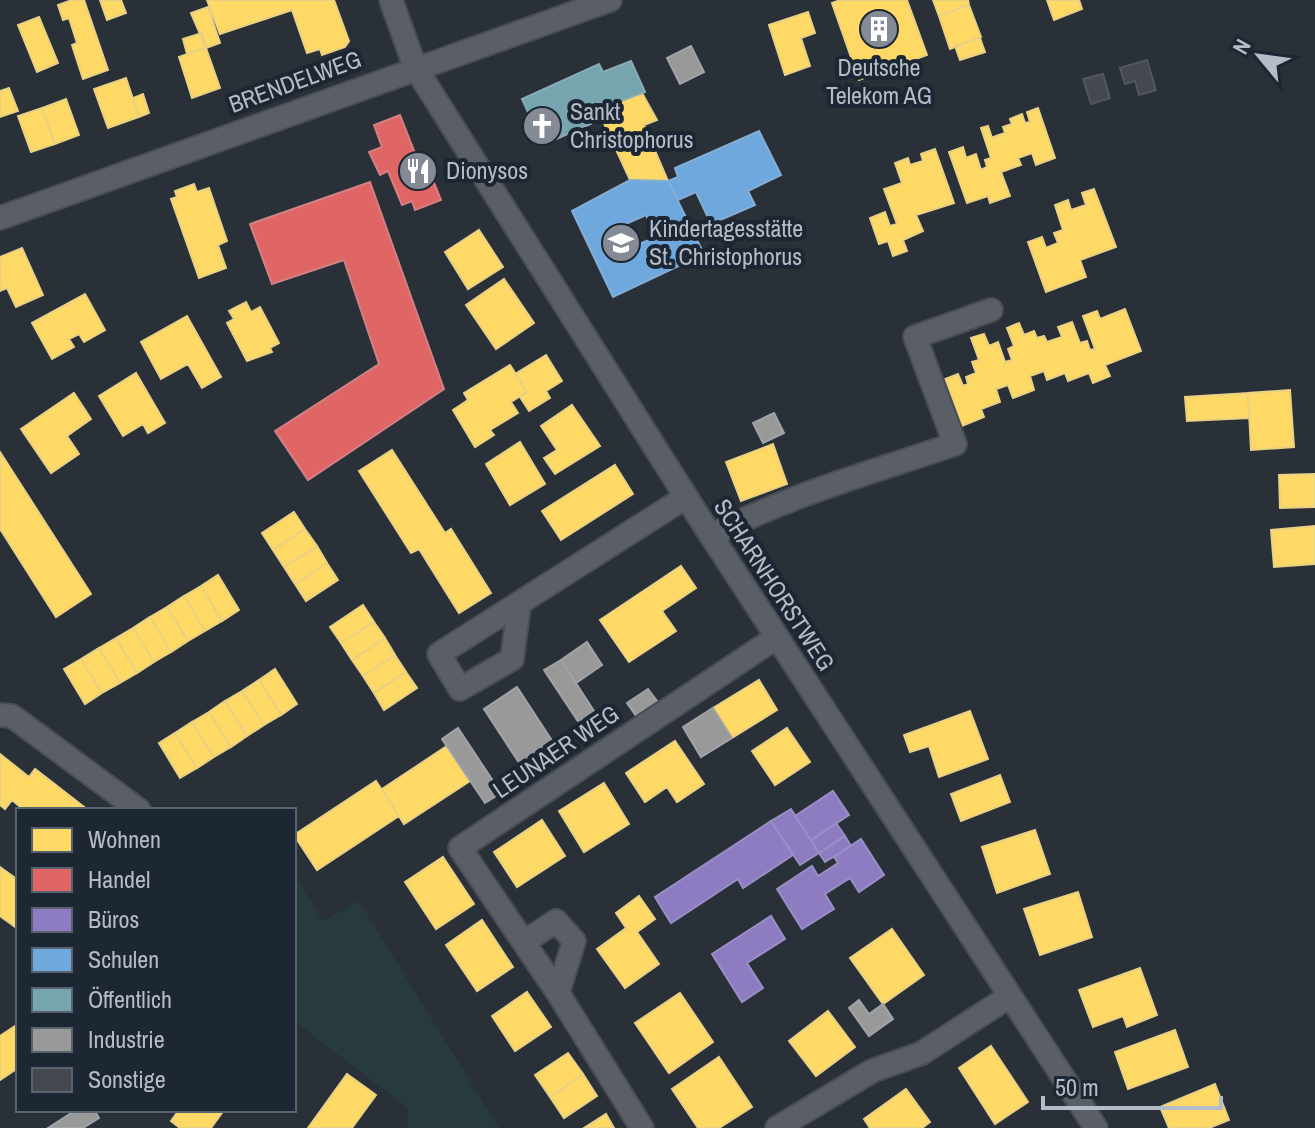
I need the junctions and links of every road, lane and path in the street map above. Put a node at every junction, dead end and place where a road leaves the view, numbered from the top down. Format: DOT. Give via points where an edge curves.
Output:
graph roads {
  1 [pos="391,0"];
  2 [pos="610,0"];
  3 [pos="415,67"];
  4 [pos="0,218"];
  5 [pos="991,310"];
  6 [pos="686,497"];
  7 [pos="711,536"];
  8 [pos="519,606"];
  9 [pos="777,637"];
  10 [pos="0,715"];
  11 [pos="136,808"];
  12 [pos="524,942"];
  13 [pos="558,993"];
  14 [pos="1010,996"];
  15 [pos="642,1128"];
  16 [pos="777,1128"];
  17 [pos="1096,1128"];
  1 -- 3 [label="street, SCHARNHORSTWEG"];
  2 -- 3 [label="street, BRENDELWEG"];
  3 -- 4 [label="street, BRENDELWEG"];
  3 -- 6 [label="street, SCHARNHORSTWEG"];
  5 -- 7 [label="street" via="915,337 955,444 802,496"];
  6 -- 7 [label="street, SCHARNHORSTWEG"];
  6 -- 8 [label="street"];
  7 -- 9 [label="street, SCHARNHORSTWEG"];
  9 -- 12 [label="street, LEUNAER WEG" via="460,848"];
  9 -- 14 [label="street, SCHARNHORSTWEG"];
  10 -- 11 [label="street" via="12,716"];
  12 -- 13 [label="street, LEUNAER WEG"];
  12 -- 13 [label="street" via="556,921 574,941"];
  13 -- 15 [label="street, LEUNAER WEG"];
  14 -- 16 [label="street" via="922,1053 872,1071"];
  14 -- 17 [label="street, SCHARNHORSTWEG"];
}
